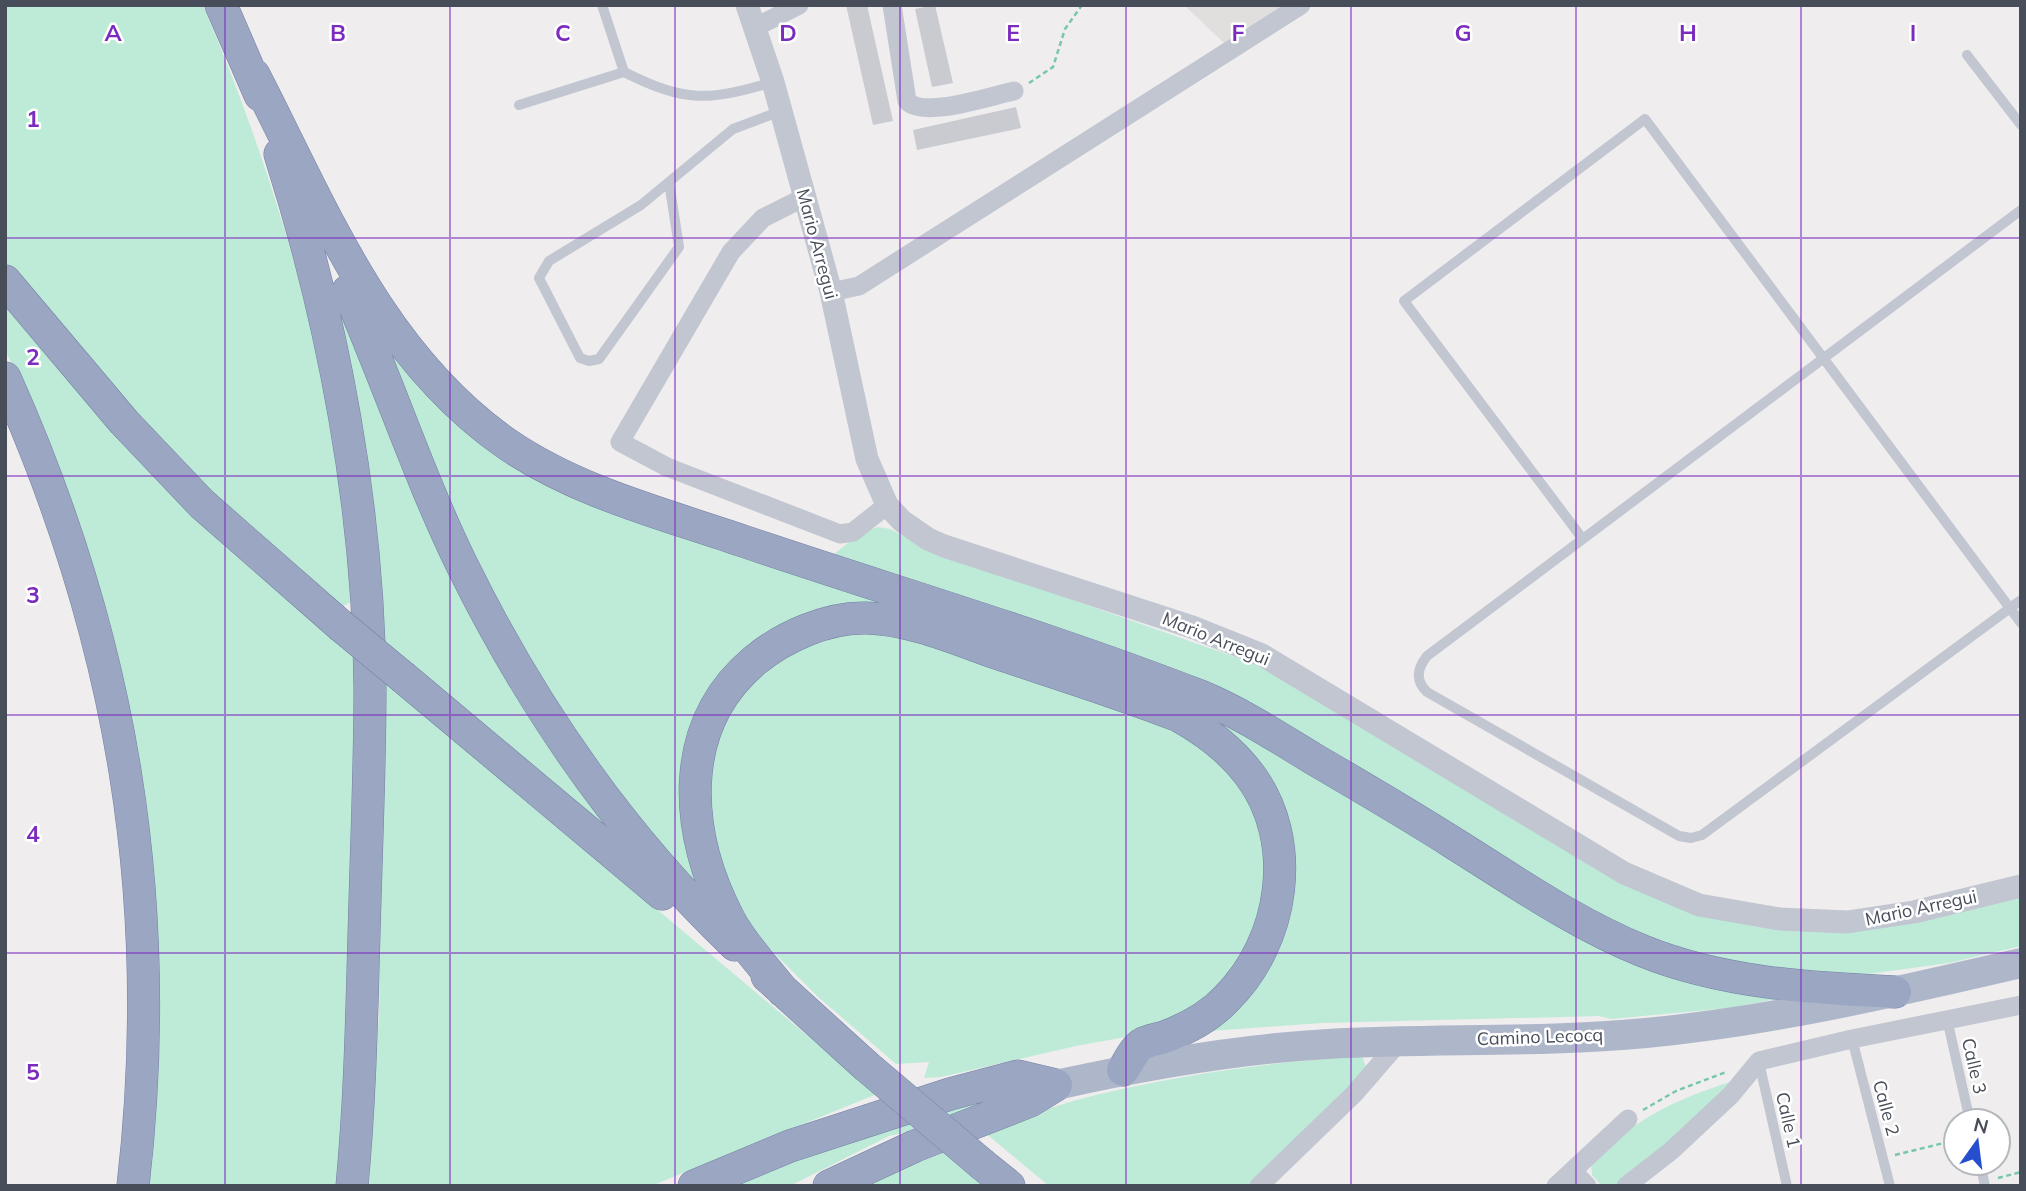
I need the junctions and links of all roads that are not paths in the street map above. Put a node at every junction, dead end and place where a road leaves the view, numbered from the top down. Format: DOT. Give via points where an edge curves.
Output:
graph roads {
  1 [pos="221,5"];
  2 [pos="602,5"];
  3 [pos="747,5"];
  4 [pos="799,5"];
  5 [pos="892,5"];
  6 [pos="1301,5"];
  7 [pos="757,27"];
  8 [pos="1967,55"];
  9 [pos="624,72"];
  10 [pos="254,75"];
  11 [pos="773,82"];
  12 [pos="1014,91"];
  13 [pos="519,105"];
  14 [pos="781,111"];
  15 [pos="2021,125"];
  16 [pos="669,182"];
  17 [pos="805,197"];
  18 [pos="2021,210"];
  19 [pos="5,281"];
  20 [pos="831,292"];
  21 [pos="1826,358"];
  22 [pos="5,377"];
  23 [pos="887,505"];
  24 [pos="1582,538"];
  25 [pos="2021,600"];
  26 [pos="2010,608"];
  27 [pos="2021,623"];
  28 [pos="2021,886"];
  29 [pos="2021,963"];
  30 [pos="783,991"];
  31 [pos="1895,992"];
  32 [pos="2021,1005"];
  33 [pos="1947,1019"];
  34 [pos="1852,1039"];
  35 [pos="1400,1041"];
  36 [pos="1759,1061"];
  37 [pos="1123,1070"];
  38 [pos="1056,1085"];
  39 [pos="1967,1107"];
  40 [pos="1629,1119"];
  41 [pos="1573,1171"];
  42 [pos="133,1186"];
  43 [pos="352,1186"];
  44 [pos="694,1186"];
  45 [pos="829,1186"];
  46 [pos="1009,1186"];
  47 [pos="1259,1186"];
  48 [pos="1556,1186"];
  49 [pos="1587,1186"];
  50 [pos="1626,1186"];
  51 [pos="1787,1186"];
  52 [pos="1890,1186"];
  1 -- 10 [label="highway"];
  2 -- 9 [label="lane"];
  3 -- 7 [label="street, Mario Arregui"];
  4 -- 7 [label="street"];
  5 -- 12 [label="street" via="907,101 912,106 928,110"];
  6 -- 20 [label="street" via="859,286"];
  7 -- 11 [label="street, Mario Arregui"];
  8 -- 15 [label="lane"];
  9 -- 11 [label="lane" via="653,86 698,98"];
  9 -- 13 [label="lane"];
  10 -- 30 [label="highway" via="461,562 542,712 667,877"];
  10 -- 31 [label="highway" via="390,330 464,410 553,471 1227,708 1547,902 1647,953 1763,982"];
  10 -- 43 [label="highway" via="281,158 333,358 358,507 370,687 363,1012"];
  11 -- 14 [label="street, Mario Arregui"];
  14 -- 16 [label="lane" via="733,130"];
  14 -- 17 [label="street, Mario Arregui"];
  16 -- 16 [label="lane" via="542,269 539,278 580,358 598,359 679,247"];
  17 -- 20 [label="street, Mario Arregui"];
  17 -- 23 [label="street" via="764,218 731,252 620,442 667,467 840,534 853,532"];
  18 -- 21 [label="lane"];
  19 -- 30 [label="highway, bridge" via="124,422 202,504 738,960"];
  20 -- 23 [label="street, Mario Arregui" via="865,450"];
  21 -- 24 [label="lane"];
  21 -- 24 [label="lane" via="1645,119 1404,301"];
  21 -- 26 [label="lane"];
  22 -- 42 [label="highway" via="38,450 69,537 128,778 140,877 145,978 145,1065"];
  23 -- 28 [label="street, Mario Arregui" via="928,539 1262,655 1624,873 1699,905 1779,919 1858,921"];
  24 -- 26 [label="lane" via="1427,656 1420,665 1420,685 1691,838 1702,835"];
  25 -- 26 [label="lane"];
  26 -- 27 [label="lane"];
  29 -- 31 [label="main road, Camino Lecocq"];
  30 -- 37 [label="highway" via="729,919 698,841 693,793 708,720 740,673 782,641 810,629 863,618 914,625 1179,716 1229,751 1250,775 1267,806 1278,836 1278,895 1257,960 1224,1002 1188,1027 1140,1045"];
  30 -- 46 [label="highway, bridge"];
  31 -- 35 [label="main road, Camino Lecocq" via="1809,1012 1644,1034"];
  32 -- 33 [label="street"];
  33 -- 34 [label="street"];
  33 -- 39 [label="lane, Calle 3"];
  34 -- 36 [label="street"];
  34 -- 52 [label="lane, Calle 2"];
  35 -- 37 [label="main road, Camino Lecocq" via="1253,1050"];
  35 -- 47 [label="street" via="1354,1094"];
  36 -- 50 [label="street" via="1731,1095"];
  36 -- 51 [label="lane, Calle 1"];
  37 -- 38 [label="main road, Camino Lecocq"];
  38 -- 44 [label="highway" via="1018,1076 961,1091 790,1146"];
  38 -- 45 [label="highway" via="1030,1101"];
  40 -- 41 [label="street"];
  41 -- 48 [label="street"];
  41 -- 49 [label="street"];
}
